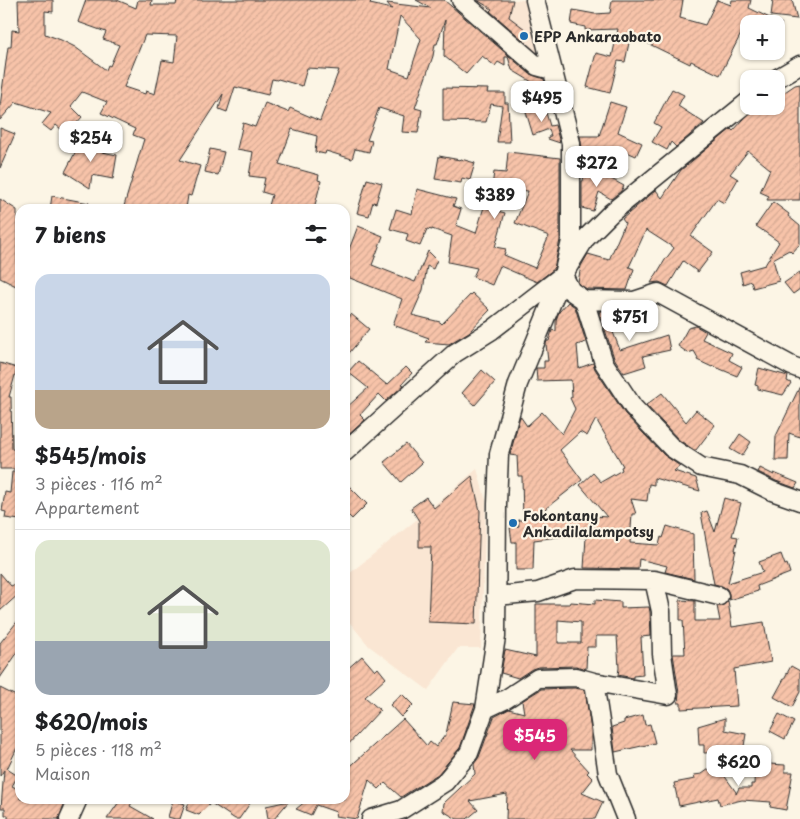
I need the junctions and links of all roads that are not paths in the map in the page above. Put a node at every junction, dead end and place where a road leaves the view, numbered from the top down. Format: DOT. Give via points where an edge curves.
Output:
graph roads {
  1 [pos="461,0"];
  2 [pos="535,0"];
  3 [pos="800,65"];
  4 [pos="552,70"];
  5 [pos="785,74"];
  6 [pos="740,108"];
  7 [pos="563,275"];
  8 [pos="584,300"];
  9 [pos="800,369"];
  10 [pos="350,448"];
  11 [pos="800,501"];
  12 [pos="654,580"];
  13 [pos="496,596"];
  14 [pos="718,596"];
  15 [pos="594,682"];
  16 [pos="486,709"];
  17 [pos="76,804"];
  18 [pos="69,819"];
  19 [pos="371,819"];
  20 [pos="626,819"];
  1 -- 4 [label="street" via="537,66"];
  2 -- 4 [label="street"];
  3 -- 5 [label="street"];
  4 -- 7 [label="street" via="571,143 571,241"];
  6 -- 7 [label="street" via="611,213 585,239"];
  7 -- 8 [label="street" via="570,291"];
  7 -- 10 [label="street" via="492,330 455,353"];
  7 -- 13 [label="street" via="518,384 499,454"];
  8 -- 9 [label="street" via="634,301 658,293"];
  8 -- 11 [label="street" via="604,364 633,407 672,448 701,467 740,475"];
  12 -- 13 [label="street" via="575,579 538,592"];
  12 -- 14 [label="street"];
  12 -- 15 [label="street" via="661,610 662,654 668,695"];
  13 -- 16 [label="street" via="496,637"];
  15 -- 16 [label="street" via="576,677 538,678"];
  15 -- 20 [label="street" via="608,774"];
  16 -- 19 [label="street" via="469,753 445,782 401,810"];
  17 -- 18 [label="street"];
}
